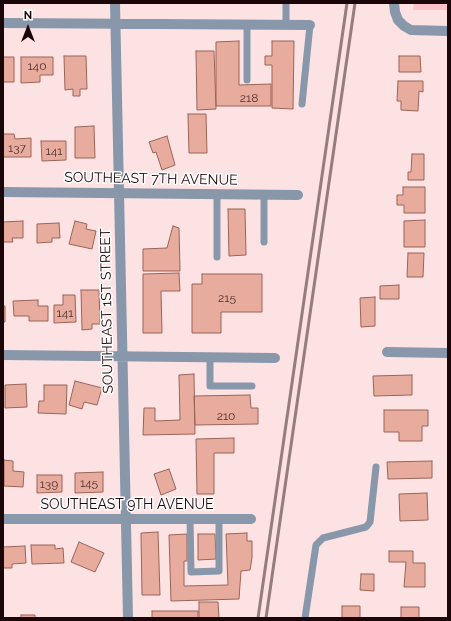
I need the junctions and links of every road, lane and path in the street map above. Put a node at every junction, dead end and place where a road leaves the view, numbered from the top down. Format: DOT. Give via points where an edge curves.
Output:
graph roads {
  1 [pos="115,3"];
  2 [pos="286,3"];
  3 [pos="394,3"];
  4 [pos="116,22"];
  5 [pos="3,23"];
  6 [pos="247,24"];
  7 [pos="286,25"];
  8 [pos="310,25"];
  9 [pos="448,31"];
  10 [pos="247,80"];
  11 [pos="302,104"];
  12 [pos="3,192"];
  13 [pos="119,192"];
  14 [pos="217,194"];
  15 [pos="264,194"];
  16 [pos="298,195"];
  17 [pos="264,242"];
  18 [pos="217,256"];
  19 [pos="387,352"];
  20 [pos="448,353"];
  21 [pos="3,356"];
  22 [pos="122,356"];
  23 [pos="210,357"];
  24 [pos="275,358"];
  25 [pos="252,386"];
  26 [pos="376,466"];
  27 [pos="126,518"];
  28 [pos="3,519"];
  29 [pos="190,519"];
  30 [pos="219,519"];
  31 [pos="252,519"];
  32 [pos="128,618"];
  33 [pos="305,618"];
  1 -- 4 [label="street, SOUTHEAST 1ST STREET"];
  2 -- 7 [label="lane"];
  3 -- 9 [label="street" via="398,20 411,30"];
  4 -- 5 [label="street"];
  4 -- 6 [label="street"];
  4 -- 13 [label="street, SOUTHEAST 1ST STREET"];
  6 -- 7 [label="street"];
  6 -- 10 [label="lane"];
  7 -- 8 [label="street"];
  8 -- 11 [label="lane"];
  12 -- 13 [label="street, SOUTHEAST 7TH AVENUE"];
  13 -- 14 [label="street, SOUTHEAST 7TH AVENUE"];
  13 -- 22 [label="street, SOUTHEAST 1ST STREET"];
  14 -- 15 [label="street, SOUTHEAST 7TH AVENUE"];
  14 -- 18 [label="lane"];
  15 -- 16 [label="street, SOUTHEAST 7TH AVENUE"];
  15 -- 17 [label="lane"];
  19 -- 20 [label="street"];
  21 -- 22 [label="street"];
  22 -- 23 [label="street"];
  22 -- 27 [label="street, SOUTHEAST 1ST STREET"];
  23 -- 24 [label="street"];
  23 -- 25 [label="lane" via="210,386"];
  26 -- 33 [label="lane" via="370,522 366,527 323,538 316,545"];
  27 -- 28 [label="street, SOUTHEAST 9TH AVENUE"];
  27 -- 29 [label="street, SOUTHEAST 9TH AVENUE"];
  27 -- 32 [label="street, SOUTHEAST 1ST STREET"];
  29 -- 30 [label="street, SOUTHEAST 9TH AVENUE"];
  29 -- 30 [label="lane" via="191,572 219,571"];
  30 -- 31 [label="street, SOUTHEAST 9TH AVENUE"];
}
